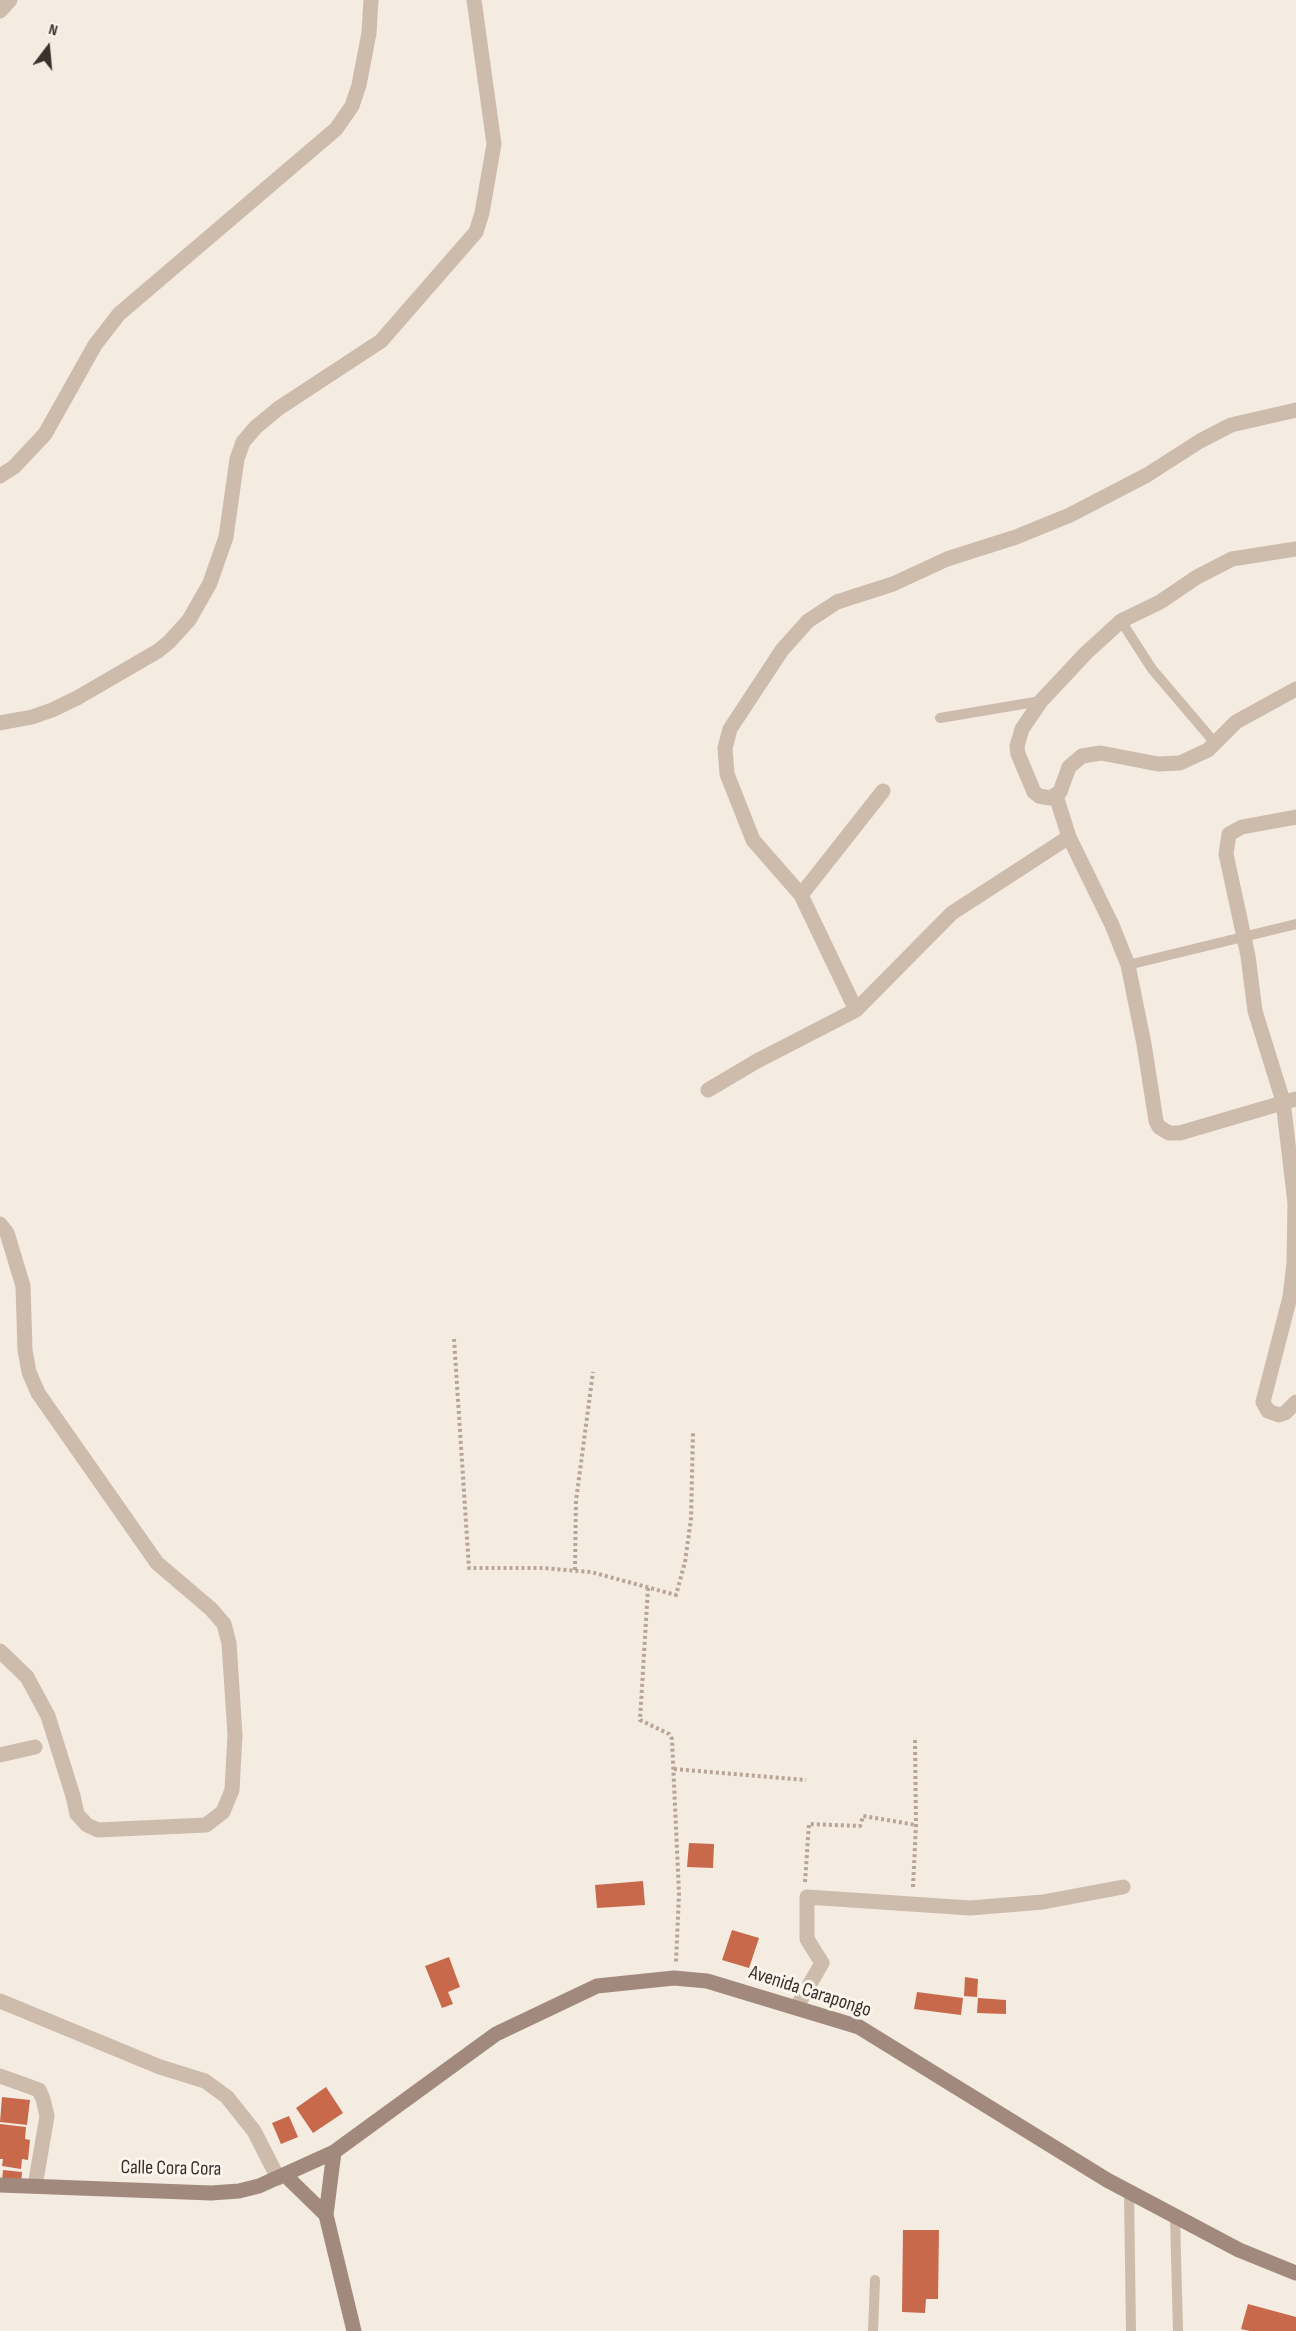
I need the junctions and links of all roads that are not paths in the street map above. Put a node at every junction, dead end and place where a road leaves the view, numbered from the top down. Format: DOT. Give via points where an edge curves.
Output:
graph roads {
  1 [pos="10,0"];
  2 [pos="371,0"];
  3 [pos="474,0"];
  4 [pos="0,12"];
  5 [pos="1296,410"];
  6 [pos="0,476"];
  7 [pos="1296,549"];
  8 [pos="1121,621"];
  9 [pos="1296,689"];
  10 [pos="1041,701"];
  11 [pos="940,718"];
  12 [pos="0,723"];
  13 [pos="1215,743"];
  14 [pos="883,791"];
  15 [pos="1056,796"];
  16 [pos="1296,817"];
  17 [pos="1069,837"];
  18 [pos="801,895"];
  19 [pos="1296,924"];
  20 [pos="1244,935"];
  21 [pos="1128,965"];
  22 [pos="856,1010"];
  23 [pos="708,1090"];
  24 [pos="1289,1100"];
  25 [pos="0,1224"];
  26 [pos="1296,1402"];
  27 [pos="0,1651"];
  28 [pos="35,1747"];
  29 [pos="0,1755"];
  30 [pos="1123,1887"];
  31 [pos="0,2001"];
  32 [pos="796,2008"];
  33 [pos="0,2076"];
  34 [pos="334,2152"];
  35 [pos="281,2176"];
  36 [pos="0,2185"];
  37 [pos="35,2186"];
  38 [pos="1130,2192"];
  39 [pos="326,2215"];
  40 [pos="1175,2216"];
  41 [pos="1296,2273"];
  42 [pos="875,2280"];
  43 [pos="354,2331"];
  44 [pos="873,2331"];
  45 [pos="1131,2331"];
  46 [pos="1178,2331"];
  1 -- 4 [label="street"];
  2 -- 6 [label="street" via="359,85 352,106 336,129 119,314 95,345 45,434"];
  3 -- 12 [label="street" via="494,144 483,213 476,232 381,341 279,408 243,442 226,537 210,583 189,620 169,642 60,706"];
  5 -- 18 [label="street" via="1223,429 1147,475 1070,514 837,602 794,634 730,729 725,761 753,840"];
  7 -- 8 [label="street" via="1233,559"];
  8 -- 10 [label="street"];
  8 -- 13 [label="lane" via="1152,669"];
  9 -- 13 [label="street" via="1236,722"];
  10 -- 11 [label="lane"];
  10 -- 15 [label="street" via="1022,729 1018,754 1034,792 1044,798"];
  13 -- 15 [label="street" via="1190,760 1169,765 1101,753 1082,756 1070,767 1064,788"];
  14 -- 18 [label="street"];
  15 -- 17 [label="street"];
  16 -- 20 [label="street" via="1242,827 1229,834 1226,854"];
  17 -- 21 [label="street"];
  17 -- 22 [label="street" via="952,913"];
  18 -- 22 [label="street"];
  19 -- 20 [label="lane"];
  20 -- 21 [label="lane"];
  20 -- 24 [label="street" via="1255,1011"];
  21 -- 24 [label="street" via="1159,1126 1169,1133 1180,1133"];
  22 -- 23 [label="street"];
  24 -- 26 [label="street" via="1294,1263 1290,1297 1263,1402 1268,1411 1279,1415"];
  25 -- 27 [label="street" via="7,1233 23,1286 25,1350 38,1393 157,1563 224,1624 229,1643 235,1735 232,1790 223,1812 206,1825 98,1830 87,1825 77,1814 48,1716 27,1677"];
  28 -- 29 [label="street"];
  30 -- 32 [label="street" via="1043,1902 970,1908 807,1897 807,1940 822,1963"];
  31 -- 35 [label="street" via="160,2067 205,2081 227,2097 254,2131"];
  32 -- 34 [label="street, Avenida Carapongo" via="707,1981 674,1978 597,1986 496,2034"];
  32 -- 38 [label="street, Avenida Carapongo" via="858,2027"];
  33 -- 37 [label="street" via="39,2090 43,2099 47,2116"];
  34 -- 35 [label="street, Calle Cora Cora"];
  34 -- 39 [label="street"];
  35 -- 37 [label="street, Calle Cora Cora" via="240,2191 211,2193"];
  35 -- 39 [label="street"];
  36 -- 37 [label="street, Calle Cora Cora"];
  38 -- 40 [label="street, Avenida Carapongo"];
  38 -- 45 [label="lane"];
  39 -- 43 [label="street"];
  40 -- 41 [label="street, Avenida Carapongo" via="1239,2250"];
  40 -- 46 [label="lane"];
  42 -- 44 [label="lane"];
}
